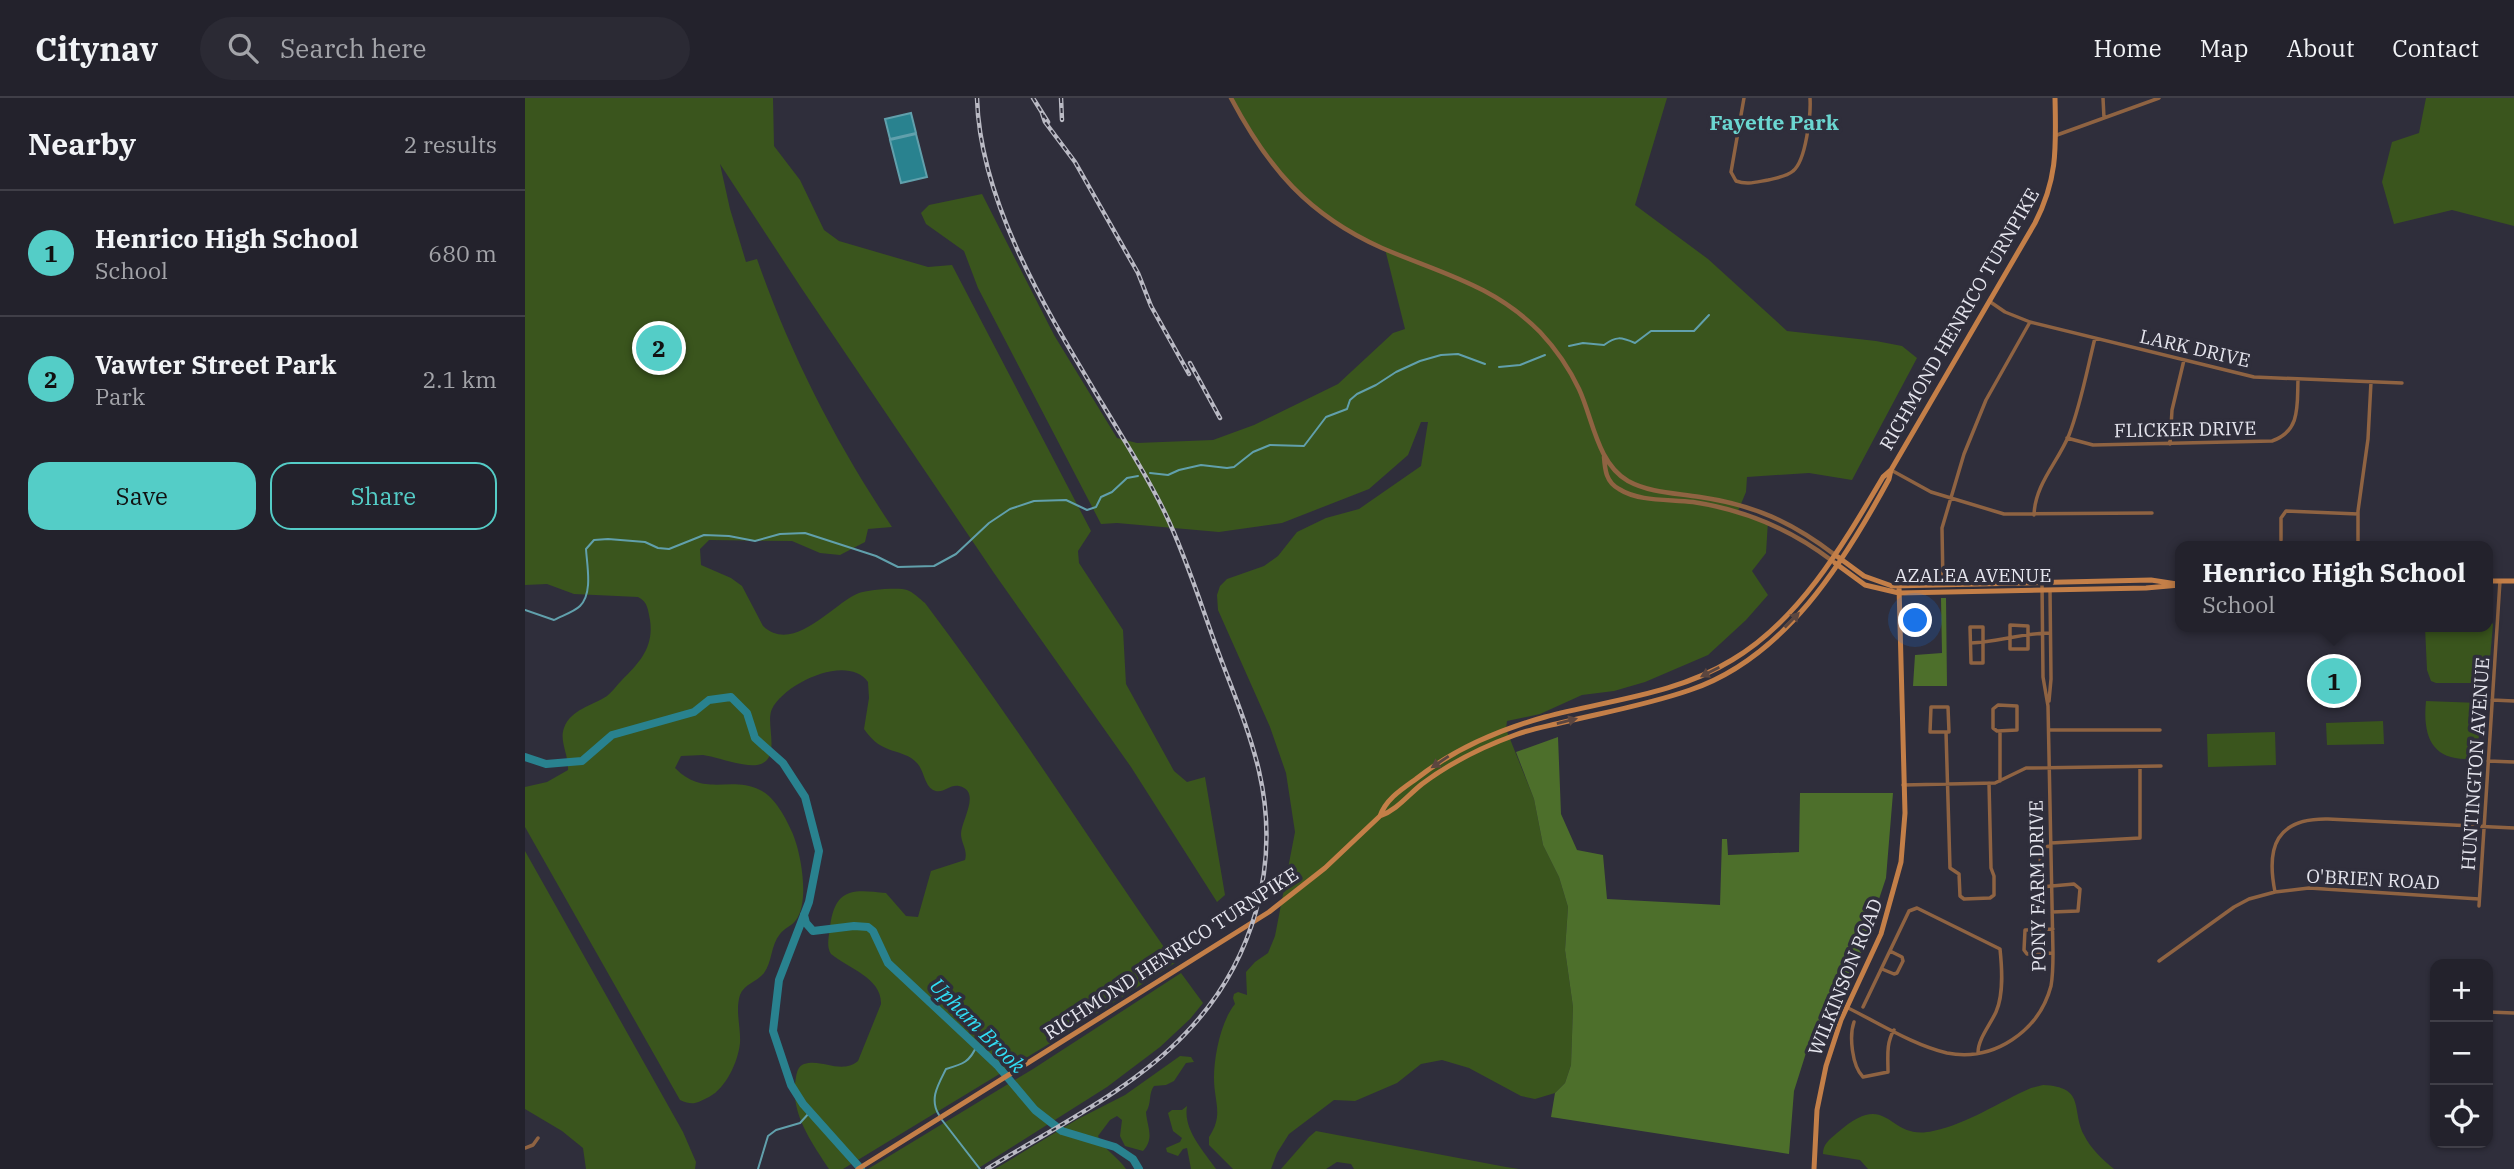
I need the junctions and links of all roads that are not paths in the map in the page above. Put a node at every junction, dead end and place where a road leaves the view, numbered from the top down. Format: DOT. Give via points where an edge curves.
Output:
graph roads {
  1 [pos="1231,98"];
  2 [pos="1744,98"];
  3 [pos="1810,98"];
  4 [pos="2055,98"];
  5 [pos="2103,98"];
  6 [pos="2159,98"];
  7 [pos="2104,118"];
  8 [pos="2057,135"];
  9 [pos="1989,301"];
  10 [pos="2030,322"];
  11 [pos="2095,338"];
  12 [pos="2184,360"];
  13 [pos="2298,380"];
  14 [pos="2371,382"];
  15 [pos="2402,383"];
  16 [pos="2067,438"];
  17 [pos="2170,444"];
  18 [pos="1604,456"];
  19 [pos="1891,470"];
  20 [pos="1949,499"];
  21 [pos="2152,513"];
  22 [pos="2358,514"];
  23 [pos="2034,515"];
  24 [pos="2281,540"];
  25 [pos="2358,541"];
  26 [pos="1836,560"];
  27 [pos="2493,580"];
  28 [pos="2500,581"];
  29 [pos="2514,581"];
  30 [pos="2049,582"];
  31 [pos="2042,583"];
  32 [pos="2175,584"];
  33 [pos="2175,585"];
  34 [pos="1899,589"];
  35 [pos="1943,589"];
  36 [pos="2042,590"];
  37 [pos="2050,590"];
  38 [pos="2043,633"];
  39 [pos="2029,634"];
  40 [pos="2050,634"];
  41 [pos="2010,638"];
  42 [pos="1971,643"];
  43 [pos="1983,643"];
  44 [pos="2492,700"];
  45 [pos="2514,701"];
  46 [pos="2048,706"];
  47 [pos="2049,730"];
  48 [pos="2159,730"];
  49 [pos="2000,731"];
  50 [pos="1946,732"];
  51 [pos="2488,761"];
  52 [pos="2514,762"];
  53 [pos="2161,766"];
  54 [pos="2140,767"];
  55 [pos="2049,768"];
  56 [pos="2000,781"];
  57 [pos="1989,783"];
  58 [pos="1948,784"];
  59 [pos="1903,785"];
  60 [pos="2484,827"];
  61 [pos="2514,828"];
  62 [pos="2051,845"];
  63 [pos="2052,886"];
  64 [pos="2275,892"];
  65 [pos="2479,899"];
  66 [pos="2479,906"];
  67 [pos="2052,912"];
  68 [pos="2053,929"];
  69 [pos="1890,951"];
  70 [pos="2053,953"];
  71 [pos="2159,961"];
  72 [pos="1882,969"];
  73 [pos="1846,1007"];
  74 [pos="1863,1007"];
  75 [pos="2493,1012"];
  76 [pos="2514,1013"];
  77 [pos="1854,1022"];
  78 [pos="1894,1030"];
  79 [pos="1978,1053"];
  80 [pos="538,1138"];
  81 [pos="525,1148"];
  82 [pos="859,1168"];
  83 [pos="1814,1169"];
  1 -- 18 [label="street, AZALEA AVENUE" via="1260,150 1309,202 1366,240 1489,292 1527,320 1554,349 1578,387"];
  2 -- 3 [label="street" via="1731,168 1732,176 1747,184 1795,170 1802,154"];
  4 -- 8 [label="main road, RICHMOND HENRICO TURNPIKE"];
  5 -- 7 [label="street"];
  6 -- 7 [label="street"];
  7 -- 8 [label="street"];
  8 -- 9 [label="main road, RICHMOND HENRICO TURNPIKE" via="2045,203"];
  9 -- 10 [label="street, LARK DRIVE"];
  9 -- 19 [label="main road, RICHMOND HENRICO TURNPIKE"];
  10 -- 11 [label="street, LARK DRIVE"];
  10 -- 20 [label="street" via="1980,411"];
  11 -- 12 [label="street, LARK DRIVE"];
  11 -- 16 [label="street"];
  12 -- 13 [label="street, LARK DRIVE" via="2254,377"];
  12 -- 17 [label="street" via="2172,410"];
  13 -- 14 [label="street, LARK DRIVE"];
  13 -- 17 [label="street, FLICKER DRIVE" via="2295,422 2279,439"];
  14 -- 15 [label="street, LARK DRIVE"];
  14 -- 22 [label="street"];
  16 -- 17 [label="street, FLICKER DRIVE" via="2094,445"];
  16 -- 23 [label="street" via="2036,495"];
  18 -- 26 [label="street, AZALEA AVENUE" via="1631,482 1650,489 1756,509 1804,532"];
  18 -- 26 [label="street, AZALEA AVENUE" via="1608,479 1620,491 1752,516"];
  19 -- 20 [label="street"];
  19 -- 26 [label="main road, RICHMOND HENRICO TURNPIKE"];
  20 -- 23 [label="street" via="1990,511"];
  20 -- 35 [label="street" via="1942,528"];
  21 -- 23 [label="street"];
  22 -- 24 [label="street" via="2286,510 2281,518"];
  22 -- 25 [label="street"];
  26 -- 34 [label="main road, AZALEA AVENUE" via="1865,585"];
  26 -- 82 [label="main road, RICHMOND HENRICO TURNPIKE" via="1807,605 1773,639 1721,678 1517,734 1466,755 1380,816 1289,898"];
  27 -- 28 [label="main road"];
  28 -- 29 [label="main road"];
  28 -- 44 [label="street, HUNTINGTON AVENUE"];
  30 -- 31 [label="main road, AZALEA AVENUE"];
  30 -- 32 [label="main road, AZALEA AVENUE" via="2151,580"];
  30 -- 37 [label="street, PONY FARM DRIVE"];
  31 -- 35 [label="main road, AZALEA AVENUE"];
  31 -- 36 [label="street, PONY FARM DRIVE"];
  33 -- 37 [label="main road, AZALEA AVENUE"];
  34 -- 35 [label="main road, AZALEA AVENUE"];
  34 -- 59 [label="main road, WILKINSON ROAD"];
  35 -- 36 [label="main road, AZALEA AVENUE"];
  36 -- 37 [label="main road, AZALEA AVENUE"];
  36 -- 38 [label="street, PONY FARM DRIVE"];
  37 -- 40 [label="street, PONY FARM DRIVE"];
  38 -- 39 [label="street"];
  38 -- 40 [label="street"];
  38 -- 46 [label="street, PONY FARM DRIVE"];
  39 -- 41 [label="street"];
  39 -- 41 [label="street" via="2028,626 2012,625"];
  39 -- 41 [label="street" via="2027,650 2012,650"];
  40 -- 46 [label="street, PONY FARM DRIVE"];
  41 -- 43 [label="street"];
  42 -- 43 [label="street"];
  42 -- 43 [label="street" via="1970,627 1983,627"];
  42 -- 43 [label="street" via="1971,663 1983,663"];
  44 -- 45 [label="street"];
  44 -- 51 [label="street, HUNTINGTON AVENUE"];
  46 -- 47 [label="street, PONY FARM DRIVE"];
  47 -- 48 [label="street"];
  47 -- 55 [label="street, PONY FARM DRIVE"];
  49 -- 49 [label="street" via="1993,729 1993,707 2017,706 2018,729"];
  49 -- 56 [label="street"];
  50 -- 50 [label="street" via="1930,731 1931,708 1948,707"];
  50 -- 58 [label="street"];
  51 -- 52 [label="street"];
  51 -- 60 [label="street, HUNTINGTON AVENUE"];
  53 -- 54 [label="street"];
  54 -- 55 [label="street"];
  54 -- 62 [label="street" via="2139,839"];
  55 -- 56 [label="street" via="2023,769"];
  55 -- 62 [label="street, PONY FARM DRIVE"];
  56 -- 57 [label="street"];
  57 -- 58 [label="street"];
  57 -- 58 [label="street" via="1994,895 1964,899 1959,876 1950,868"];
  58 -- 59 [label="street"];
  59 -- 73 [label="main road, WILKINSON ROAD" via="1904,839 1893,897 1881,934"];
  60 -- 61 [label="street"];
  60 -- 64 [label="street" via="2303,821 2286,831 2273,849 2270,863"];
  60 -- 65 [label="street, HUNTINGTON AVENUE"];
  62 -- 63 [label="street, PONY FARM DRIVE"];
  62 -- 63 [label="street" via="2040,850 2041,884 2043,888"];
  63 -- 67 [label="street, PONY FARM DRIVE"];
  63 -- 67 [label="street" via="2074,884 2080,889 2078,911"];
  64 -- 65 [label="street, O'BRIEN ROAD" via="2309,888"];
  64 -- 71 [label="street, O'BRIEN ROAD" via="2234,907"];
  65 -- 66 [label="street, HUNTINGTON AVENUE"];
  67 -- 68 [label="street, PONY FARM DRIVE"];
  68 -- 70 [label="street, PONY FARM DRIVE"];
  68 -- 70 [label="street" via="2025,930 2024,950 2027,954"];
  69 -- 72 [label="street"];
  69 -- 72 [label="street" via="1903,961 1897,973"];
  69 -- 79 [label="street" via="1914,907 1999,948 2000,998"];
  70 -- 79 [label="street, PONY FARM DRIVE" via="2050,988 2035,1018 2013,1040"];
  72 -- 74 [label="street"];
  73 -- 78 [label="street, PONY FARM DRIVE"];
  73 -- 83 [label="main road, WILKINSON ROAD" via="1821,1087"];
  75 -- 76 [label="street"];
  77 -- 78 [label="street" via="1851,1035 1863,1077 1888,1072 1887,1049"];
  78 -- 79 [label="street, PONY FARM DRIVE" via="1945,1052"];
  80 -- 81 [label="street"];
}
